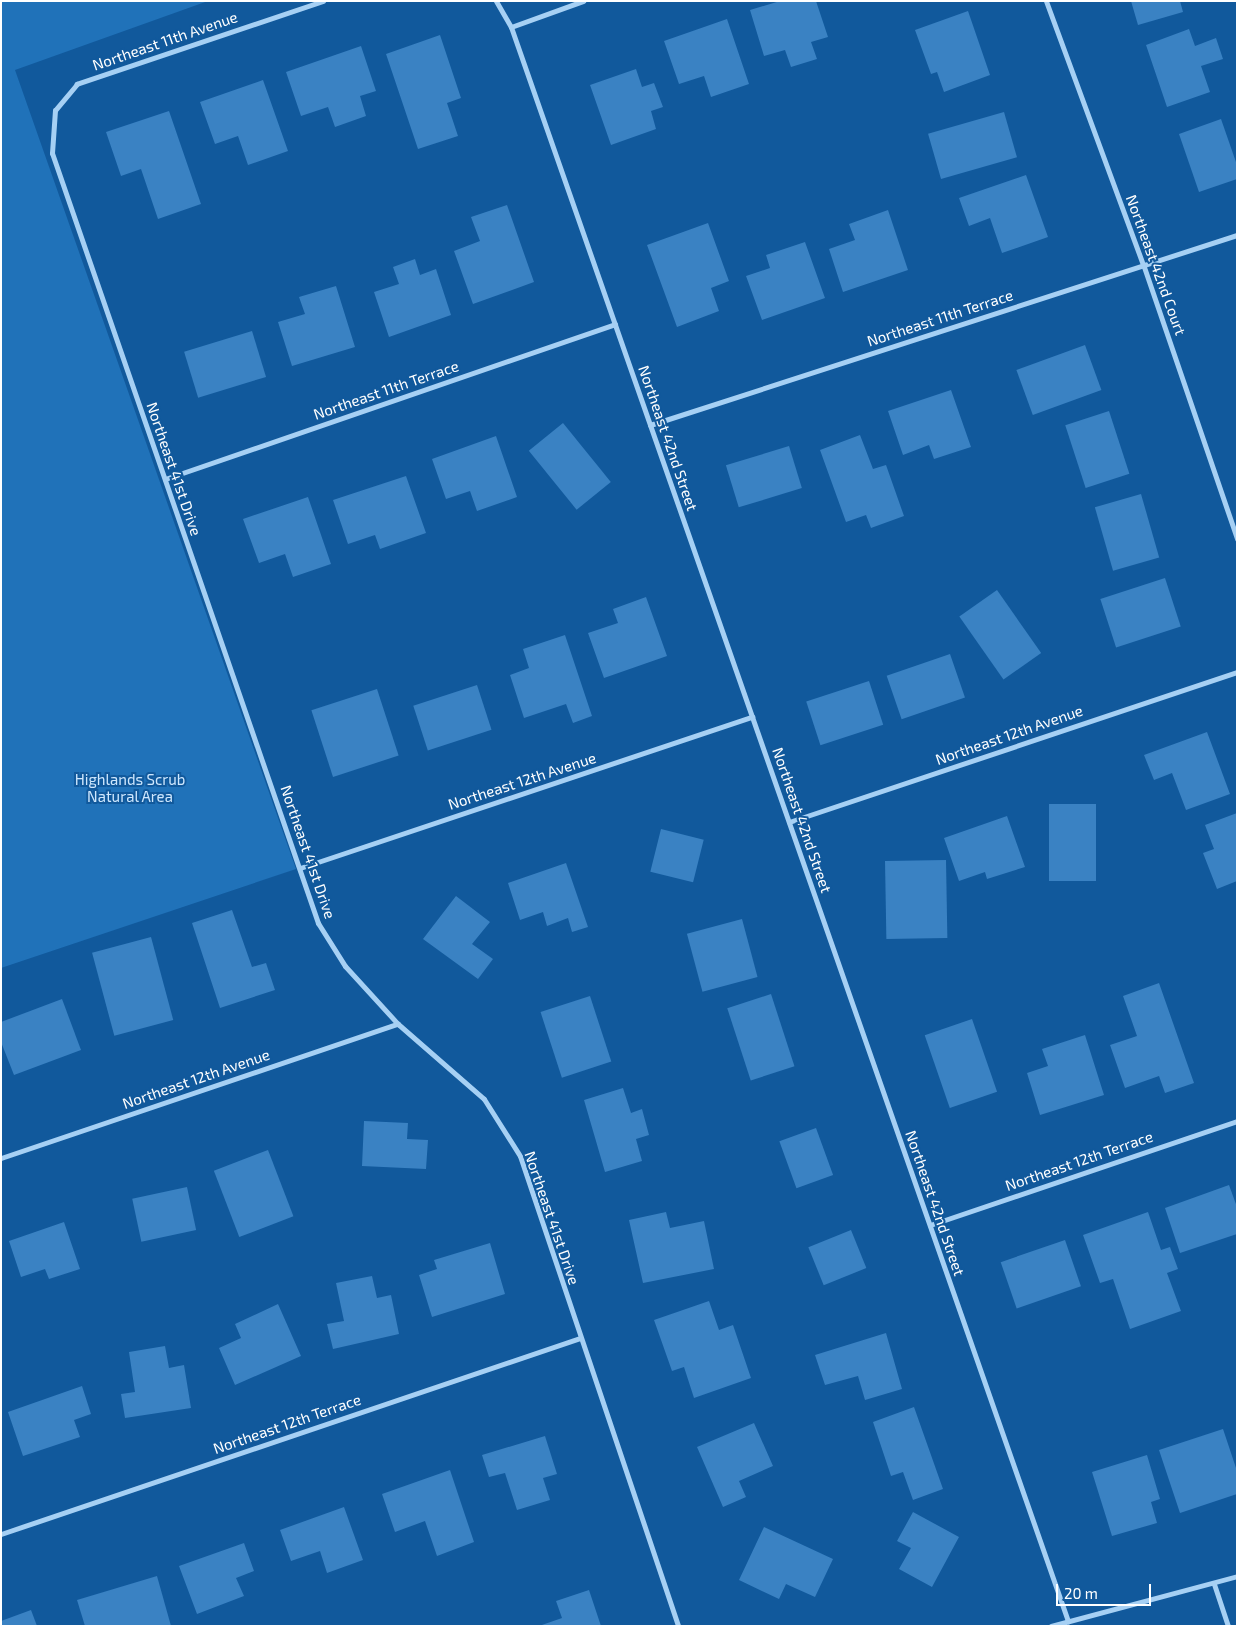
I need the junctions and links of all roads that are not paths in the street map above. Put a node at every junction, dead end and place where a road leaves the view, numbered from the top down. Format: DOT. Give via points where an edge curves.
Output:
graph roads {
  1 [pos="323,1"];
  2 [pos="496,1"];
  3 [pos="583,1"];
  4 [pos="1046,1"];
  5 [pos="511,27"];
  6 [pos="55,110"];
  7 [pos="1237,235"];
  8 [pos="1144,264"];
  9 [pos="615,324"];
  10 [pos="650,425"];
  11 [pos="164,479"];
  12 [pos="1237,539"];
  13 [pos="1237,672"];
  14 [pos="752,717"];
  15 [pos="789,822"];
  16 [pos="300,868"];
  17 [pos="398,1024"];
  18 [pos="1237,1121"];
  19 [pos="1,1158"];
  20 [pos="930,1225"];
  21 [pos="580,1338"];
  22 [pos="1,1534"];
  23 [pos="1237,1576"];
  24 [pos="1214,1584"];
  25 [pos="1068,1621"];
  26 [pos="678,1626"];
  27 [pos="1051,1626"];
  28 [pos="1228,1626"];
  1 -- 6 [label="street, Northeast 11th Avenue" via="77,84"];
  2 -- 5 [label="street"];
  3 -- 5 [label="street"];
  4 -- 8 [label="street, Northeast 42nd Court"];
  5 -- 9 [label="street, Northeast 42nd Street"];
  6 -- 11 [label="street, Northeast 41st Drive" via="52,153"];
  7 -- 8 [label="street, Northeast 11th Terrace"];
  8 -- 10 [label="street, Northeast 11th Terrace"];
  8 -- 12 [label="street, Northeast 42nd Court"];
  9 -- 10 [label="street, Northeast 42nd Street"];
  9 -- 11 [label="street, Northeast 11th Terrace"];
  10 -- 14 [label="street, Northeast 42nd Street"];
  11 -- 16 [label="street, Northeast 41st Drive"];
  13 -- 15 [label="street, Northeast 12th Avenue"];
  14 -- 15 [label="street, Northeast 42nd Street"];
  14 -- 16 [label="street, Northeast 12th Avenue"];
  15 -- 20 [label="street, Northeast 42nd Street"];
  16 -- 17 [label="street, Northeast 41st Drive" via="318,923 345,966"];
  17 -- 19 [label="street, Northeast 12th Avenue"];
  17 -- 21 [label="street, Northeast 41st Drive" via="484,1100 520,1156"];
  18 -- 20 [label="street, Northeast 12th Terrace"];
  20 -- 25 [label="street, Northeast 42nd Street"];
  21 -- 22 [label="street, Northeast 12th Terrace"];
  21 -- 26 [label="street, Northeast 41st Drive"];
  23 -- 24 [label="street"];
  24 -- 25 [label="street"];
  24 -- 28 [label="street"];
  25 -- 27 [label="street"];
}
